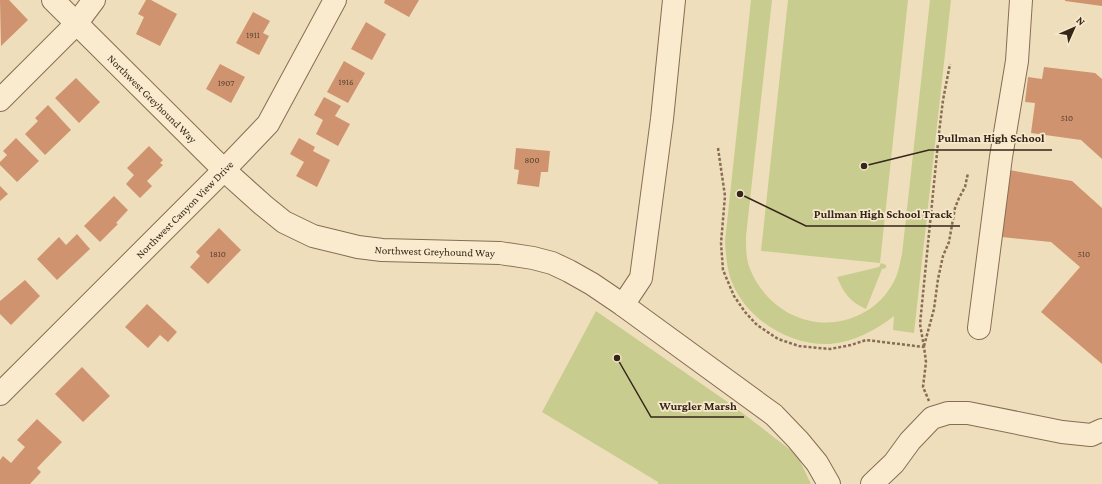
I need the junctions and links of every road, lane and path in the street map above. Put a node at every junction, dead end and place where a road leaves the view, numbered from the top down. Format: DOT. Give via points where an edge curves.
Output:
graph roads {
  1 [pos="53,0"];
  2 [pos="94,0"];
  3 [pos="335,0"];
  4 [pos="674,0"];
  5 [pos="1021,0"];
  6 [pos="76,24"];
  7 [pos="950,64"];
  8 [pos="0,100"];
  9 [pos="718,148"];
  10 [pos="224,170"];
  11 [pos="968,173"];
  12 [pos="623,305"];
  13 [pos="978,328"];
  14 [pos="924,347"];
  15 [pos="0,394"];
  16 [pos="932,418"];
  17 [pos="1102,430"];
  18 [pos="894,463"];
  19 [pos="829,484"];
  20 [pos="872,484"];
  21 [pos="887,484"];
  1 -- 6 [label="street, Northwest Greyhound Way"];
  2 -- 6 [label="street"];
  3 -- 10 [label="street, Northwest Canyon View Drive" via="268,124"];
  4 -- 12 [label="street" via="662,119 641,278"];
  5 -- 13 [label="street" via="1016,61"];
  6 -- 8 [label="street"];
  6 -- 10 [label="street, Northwest Greyhound Way"];
  7 -- 14 [label="path" via="939,133 920,324"];
  9 -- 14 [label="path" via="725,196 721,243 723,270 734,296 757,325 778,339 799,346 830,349 851,346 866,340"];
  10 -- 12 [label="street, Northwest Greyhound Way" via="284,222 313,236 358,248 500,253 533,258 569,271"];
  10 -- 15 [label="street, Northwest Canyon View Drive"];
  11 -- 14 [label="path" via="943,256 934,309"];
  12 -- 19 [label="street, Northwest Greyhound Way" via="774,415 817,463"];
  14 -- 16 [label="path" via="926,362 923,387 929,399"];
  16 -- 17 [label="street" via="948,413 968,413 1062,432 1091,435"];
  16 -- 18 [label="street" via="910,440"];
  18 -- 20 [label="street"];
  18 -- 21 [label="street"];
}
